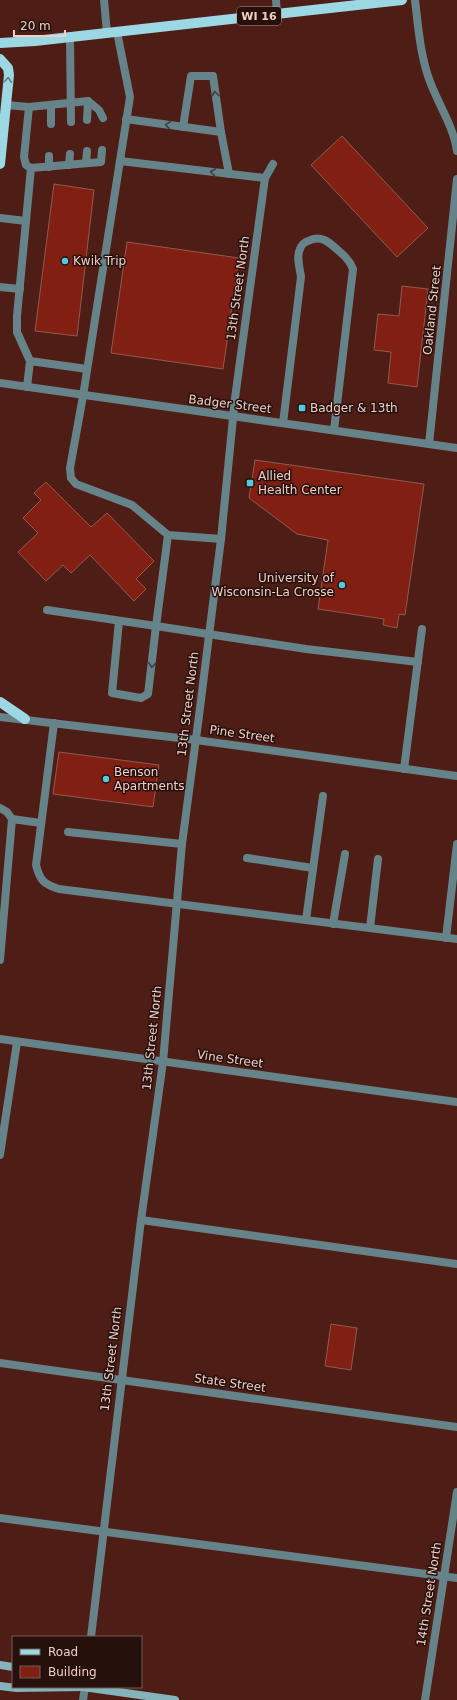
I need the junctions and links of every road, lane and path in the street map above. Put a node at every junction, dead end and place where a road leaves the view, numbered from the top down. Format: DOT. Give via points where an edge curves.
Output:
graph roads {
  1 [pos="104,0"];
  2 [pos="276,0"];
  3 [pos="402,0"];
  4 [pos="415,0"];
  5 [pos="277,14"];
  6 [pos="117,32"];
  7 [pos="107,33"];
  8 [pos="70,37"];
  9 [pos="0,43"];
  10 [pos="0,59"];
  11 [pos="88,101"];
  12 [pos="72,102"];
  13 [pos="6,105"];
  14 [pos="52,105"];
  15 [pos="29,107"];
  16 [pos="103,118"];
  17 [pos="126,119"];
  18 [pos="88,120"];
  19 [pos="71,122"];
  20 [pos="51,124"];
  21 [pos="183,127"];
  22 [pos="221,132"];
  23 [pos="102,150"];
  24 [pos="457,150"];
  25 [pos="87,151"];
  26 [pos="70,154"];
  27 [pos="49,156"];
  28 [pos="120,161"];
  29 [pos="86,163"];
  30 [pos="0,164"];
  31 [pos="273,164"];
  32 [pos="69,165"];
  33 [pos="49,167"];
  34 [pos="31,168"];
  35 [pos="229,174"];
  36 [pos="266,178"];
  37 [pos="457,179"];
  38 [pos="0,218"];
  39 [pos="26,221"];
  40 [pos="0,287"];
  41 [pos="20,289"];
  42 [pos="30,361"];
  43 [pos="87,369"];
  44 [pos="0,383"];
  45 [pos="27,387"];
  46 [pos="83,396"];
  47 [pos="234,417"];
  48 [pos="283,423"];
  49 [pos="334,430"];
  50 [pos="429,444"];
  51 [pos="457,448"];
  52 [pos="168,535"];
  53 [pos="221,539"];
  54 [pos="47,610"];
  55 [pos="119,621"];
  56 [pos="156,626"];
  57 [pos="422,629"];
  58 [pos="208,634"];
  59 [pos="418,662"];
  60 [pos="0,702"];
  61 [pos="0,717"];
  62 [pos="25,719"];
  63 [pos="54,723"];
  64 [pos="196,740"];
  65 [pos="404,769"];
  66 [pos="457,776"];
  67 [pos="323,796"];
  68 [pos="0,808"];
  69 [pos="12,819"];
  70 [pos="41,822"];
  71 [pos="68,832"];
  72 [pos="182,844"];
  73 [pos="457,844"];
  74 [pos="345,854"];
  75 [pos="247,858"];
  76 [pos="378,859"];
  77 [pos="313,868"];
  78 [pos="176,903"];
  79 [pos="306,920"];
  80 [pos="333,924"];
  81 [pos="370,928"];
  82 [pos="446,938"];
  83 [pos="457,939"];
  84 [pos="0,960"];
  85 [pos="0,1039"];
  86 [pos="17,1042"];
  87 [pos="163,1062"];
  88 [pos="457,1102"];
  89 [pos="0,1155"];
  90 [pos="140,1220"];
  91 [pos="457,1264"];
  92 [pos="0,1363"];
  93 [pos="121,1380"];
  94 [pos="457,1427"];
  95 [pos="457,1492"];
  96 [pos="0,1518"];
  97 [pos="103,1531"];
  98 [pos="444,1576"];
  99 [pos="457,1578"];
  100 [pos="91,1636"];
  101 [pos="0,1665"];
  102 [pos="12,1668"];
  103 [pos="0,1686"];
  104 [pos="12,1688"];
  105 [pos="84,1688"];
  106 [pos="91,1688"];
  107 [pos="83,1700"];
  108 [pos="175,1700"];
  109 [pos="426,1700"];
  1 -- 7 [label="street"];
  2 -- 5 [label="street"];
  3 -- 5 [label="main road, WI 16"];
  4 -- 24 [label="street" via="428,75 454,134"];
  5 -- 6 [label="main road, WI 16"];
  6 -- 7 [label="main road, WI 16"];
  6 -- 17 [label="street" via="130,97"];
  7 -- 8 [label="main road, WI 16"];
  8 -- 9 [label="main road, WI 16"];
  8 -- 12 [label="street"];
  13 -- 10 [label="main road, one-way" via="8,68"];
  11 -- 12 [label="street"];
  11 -- 16 [label="street" via="99,110"];
  11 -- 18 [label="street"];
  12 -- 14 [label="street"];
  12 -- 19 [label="street"];
  13 -- 15 [label="street"];
  13 -- 30 [label="main road"];
  14 -- 15 [label="street"];
  14 -- 20 [label="street"];
  15 -- 34 [label="street" via="24,157 26,165"];
  21 -- 17 [label="street, one-way"];
  17 -- 28 [label="street"];
  21 -- 22 [label="street"];
  22 -- 21 [label="street, one-way" via="213,76 191,76"];
  22 -- 35 [label="street"];
  23 -- 29 [label="street" via="101,162"];
  25 -- 29 [label="street"];
  26 -- 32 [label="street"];
  27 -- 33 [label="street"];
  35 -- 28 [label="street, one-way"];
  28 -- 43 [label="street"];
  29 -- 32 [label="street"];
  31 -- 36 [label="street, 13th Street North"];
  32 -- 33 [label="street"];
  33 -- 34 [label="street"];
  34 -- 39 [label="street"];
  35 -- 36 [label="street"];
  36 -- 47 [label="street, 13th Street North"];
  37 -- 50 [label="street, Oakland Street"];
  38 -- 39 [label="street"];
  39 -- 41 [label="street"];
  40 -- 41 [label="street"];
  41 -- 42 [label="street" via="17,332"];
  42 -- 43 [label="street"];
  42 -- 45 [label="street"];
  43 -- 46 [label="street"];
  44 -- 45 [label="street, Badger Street"];
  45 -- 46 [label="street, Badger Street"];
  46 -- 47 [label="street, Badger Street"];
  46 -- 52 [label="street" via="70,468 71,478 76,484 87,489 132,505"];
  47 -- 48 [label="street, Badger Street"];
  47 -- 53 [label="street, 13th Street North"];
  48 -- 49 [label="street, Badger Street"];
  48 -- 49 [label="street" via="301,276 300,249 304,242 321,238 351,262 353,269"];
  49 -- 50 [label="street, Badger Street"];
  50 -- 51 [label="street, Badger Street"];
  52 -- 53 [label="street"];
  52 -- 56 [label="street"];
  53 -- 58 [label="street, 13th Street North"];
  54 -- 55 [label="street"];
  55 -- 56 [label="street"];
  56 -- 55 [label="street, one-way" via="148,694 141,698 112,693"];
  56 -- 58 [label="street"];
  57 -- 59 [label="street"];
  58 -- 59 [label="street"];
  58 -- 64 [label="street, 13th Street North"];
  59 -- 65 [label="street"];
  60 -- 62 [label="main road"];
  61 -- 62 [label="street, Pine Street"];
  62 -- 63 [label="street, Pine Street"];
  63 -- 64 [label="street, Pine Street"];
  63 -- 70 [label="street"];
  64 -- 65 [label="street, Pine Street"];
  64 -- 72 [label="street, 13th Street North"];
  65 -- 66 [label="street, Pine Street"];
  67 -- 77 [label="street"];
  68 -- 69 [label="street"];
  69 -- 70 [label="street"];
  69 -- 84 [label="street"];
  70 -- 78 [label="street" via="36,865 39,877 48,885 59,889"];
  71 -- 72 [label="street"];
  72 -- 78 [label="street, 13th Street North"];
  73 -- 82 [label="street"];
  74 -- 80 [label="street"];
  75 -- 77 [label="street"];
  76 -- 81 [label="street"];
  77 -- 79 [label="street"];
  78 -- 79 [label="street"];
  78 -- 87 [label="street, 13th Street North"];
  79 -- 80 [label="street"];
  80 -- 81 [label="street"];
  81 -- 82 [label="street"];
  82 -- 83 [label="street"];
  85 -- 86 [label="street, Vine Street"];
  86 -- 87 [label="street, Vine Street"];
  86 -- 89 [label="street"];
  87 -- 88 [label="street, Vine Street"];
  87 -- 90 [label="street, 13th Street North"];
  90 -- 91 [label="street"];
  90 -- 93 [label="street, 13th Street North"];
  92 -- 93 [label="street, State Street"];
  93 -- 94 [label="street, State Street"];
  93 -- 97 [label="street, 13th Street North"];
  95 -- 98 [label="street, 14th Street North"];
  96 -- 97 [label="street"];
  97 -- 98 [label="street"];
  97 -- 100 [label="street, 13th Street North"];
  98 -- 99 [label="street"];
  98 -- 109 [label="street, 14th Street North"];
  101 -- 102 [label="street"];
  103 -- 104 [label="street"];
  105 -- 107 [label="street"];
  106 -- 108 [label="street"];
}
